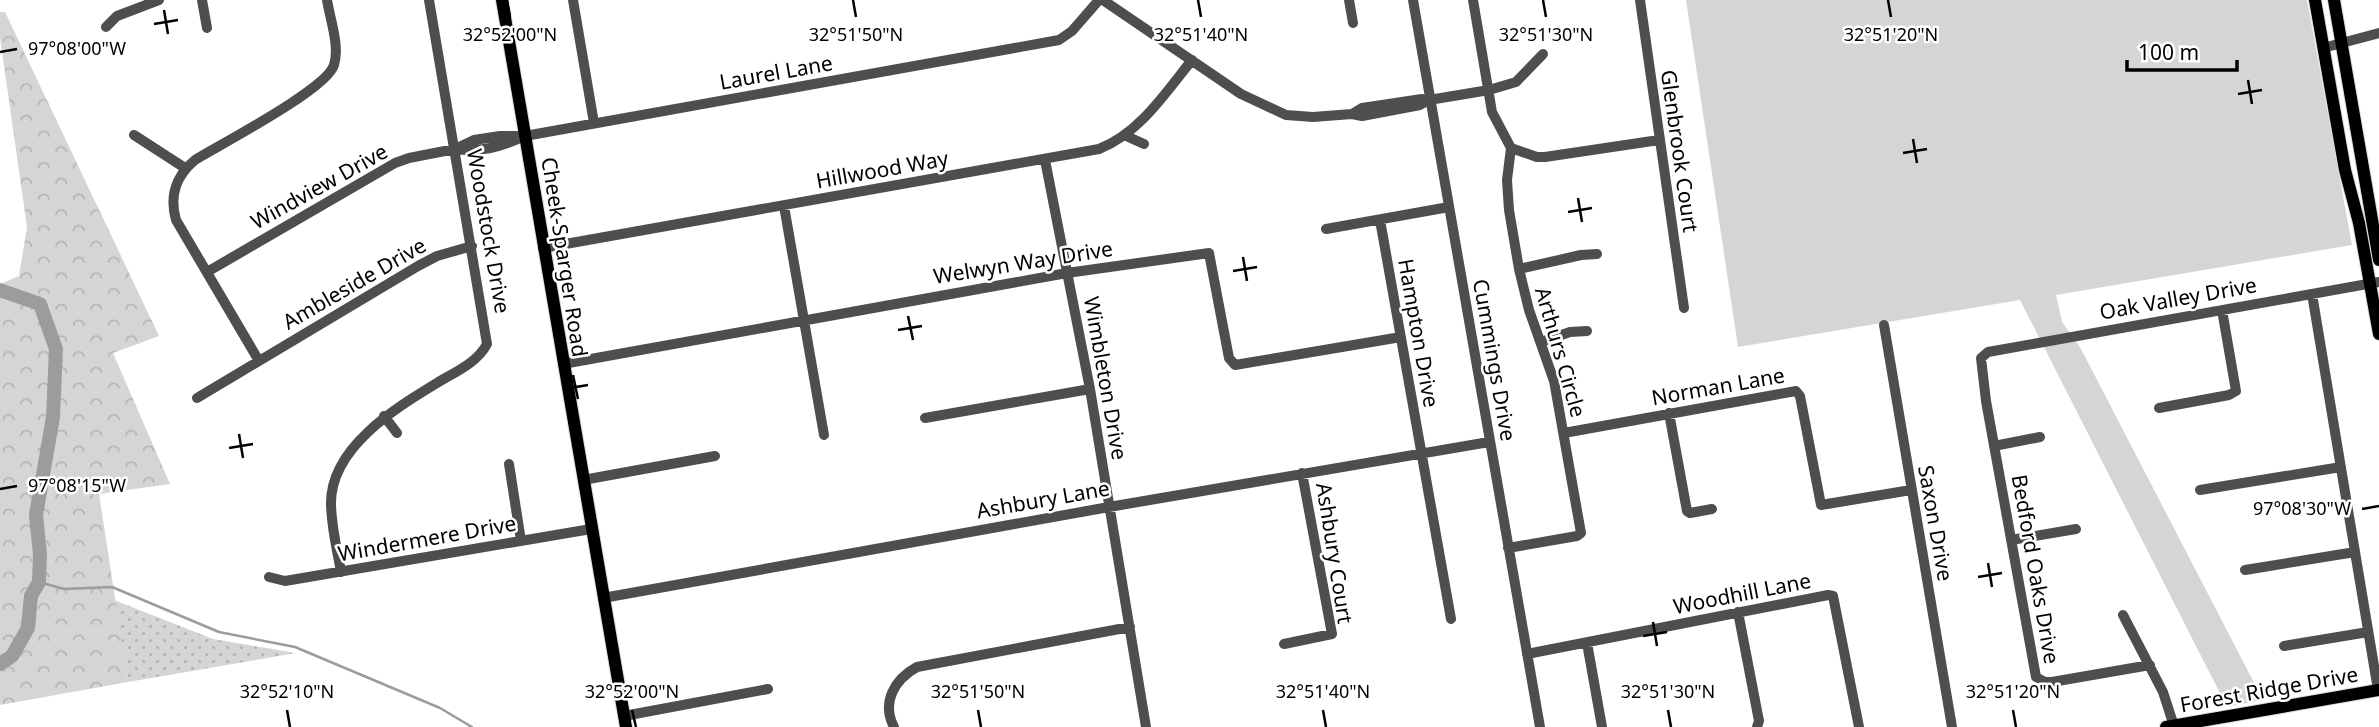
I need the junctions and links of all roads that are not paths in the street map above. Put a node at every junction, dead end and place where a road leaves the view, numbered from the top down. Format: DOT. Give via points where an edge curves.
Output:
graph roads {
  1 [pos="159,0"];
  2 [pos="202,0"];
  3 [pos="327,0"];
  4 [pos="429,0"];
  5 [pos="502,0"];
  6 [pos="573,0"];
  7 [pos="1101,0"];
  8 [pos="1349,0"];
  9 [pos="1413,0"];
  10 [pos="1473,0"];
  11 [pos="1640,0"];
  12 [pos="2315,0"];
  13 [pos="2334,0"];
  14 [pos="1353,23"];
  15 [pos="106,27"];
  16 [pos="207,28"];
  17 [pos="2379,33"];
  18 [pos="2341,43"];
  19 [pos="2323,48"];
  20 [pos="1543,54"];
  21 [pos="1192,60"];
  22 [pos="1489,90"];
  23 [pos="1429,100"];
  24 [pos="594,123"];
  25 [pos="134,135"];
  26 [pos="1124,135"];
  27 [pos="525,136"];
  28 [pos="1659,140"];
  29 [pos="1144,144"];
  30 [pos="1511,148"];
  31 [pos="455,149"];
  32 [pos="1045,160"];
  33 [pos="185,168"];
  34 [pos="784,206"];
  35 [pos="1448,207"];
  36 [pos="1380,220"];
  37 [pos="1326,229"];
  38 [pos="472,246"];
  39 [pos="543,248"];
  40 [pos="1597,254"];
  41 [pos="2379,260"];
  42 [pos="1519,269"];
  43 [pos="207,272"];
  44 [pos="1068,273"];
  45 [pos="2374,283"];
  46 [pos="2312,294"];
  47 [pos="1684,308"];
  48 [pos="2222,310"];
  49 [pos="804,319"];
  50 [pos="1884,325"];
  51 [pos="1587,331"];
  52 [pos="2379,334"];
  53 [pos="1401,337"];
  54 [pos="1541,342"];
  55 [pos="1984,354"];
  56 [pos="259,361"];
  57 [pos="563,364"];
  58 [pos="1090,389"];
  59 [pos="197,397"];
  60 [pos="2159,408"];
  61 [pos="1669,414"];
  62 [pos="384,416"];
  63 [pos="925,418"];
  64 [pos="397,433"];
  65 [pos="1564,433"];
  66 [pos="824,435"];
  67 [pos="2040,438"];
  68 [pos="1489,442"];
  69 [pos="1994,446"];
  70 [pos="1421,453"];
  71 [pos="715,456"];
  72 [pos="509,464"];
  73 [pos="2342,467"];
  74 [pos="1302,473"];
  75 [pos="583,480"];
  76 [pos="1911,490"];
  77 [pos="2200,490"];
  78 [pos="1110,506"];
  79 [pos="1712,509"];
  80 [pos="591,529"];
  81 [pos="2076,529"];
  82 [pos="2011,540"];
  83 [pos="521,541"];
  84 [pos="1508,548"];
  85 [pos="2355,552"];
  86 [pos="2245,570"];
  87 [pos="341,572"];
  88 [pos="269,577"];
  89 [pos="603,598"];
  90 [pos="1738,612"];
  91 [pos="2123,615"];
  92 [pos="1451,619"];
  93 [pos="1130,627"];
  94 [pos="2368,632"];
  95 [pos="1587,643"];
  96 [pos="1284,644"];
  97 [pos="2284,646"];
  98 [pos="1527,654"];
  99 [pos="2150,665"];
  100 [pos="768,689"];
  101 [pos="2378,690"];
  102 [pos="625,722"];
  103 [pos="2170,726"];
  104 [pos="894,727"];
  105 [pos="1146,727"];
  106 [pos="1540,727"];
  107 [pos="1602,727"];
  108 [pos="1757,727"];
  109 [pos="1859,727"];
  110 [pos="1952,727"];
  1 -- 15 [label="street" via="117,16"];
  2 -- 16 [label="street"];
  3 -- 33 [label="street" via="336,54 333,69 312,90"];
  4 -- 31 [label="street, Woodstock Drive"];
  5 -- 27 [label="main road, Cheek-Sparger Road"];
  6 -- 24 [label="street"];
  7 -- 21 [label="street"];
  7 -- 24 [label="street, Laurel Lane" via="1059,40"];
  8 -- 14 [label="street"];
  9 -- 23 [label="street, Cummings Drive"];
  10 -- 22 [label="street"];
  11 -- 28 [label="street, Glenbrook Court"];
  12 -- 19 [label="main road"];
  13 -- 18 [label="main road"];
  17 -- 18 [label="street"];
  18 -- 19 [label="street"];
  18 -- 41 [label="main road"];
  19 -- 45 [label="main road" via="2345,170"];
  20 -- 22 [label="street" via="1516,82"];
  21 -- 23 [label="street" via="1241,94 1286,115 1362,116"];
  21 -- 26 [label="street, Hillwood Way" via="1143,120"];
  22 -- 23 [label="street"];
  22 -- 30 [label="street" via="1495,120"];
  23 -- 35 [label="street, Cummings Drive"];
  24 -- 27 [label="street, Laurel Lane"];
  25 -- 33 [label="street"];
  26 -- 29 [label="street"];
  26 -- 32 [label="street, Hillwood Way" via="1099,149"];
  27 -- 31 [label="street, Windview Drive" via="474,140"];
  27 -- 39 [label="main road, Cheek-Sparger Road"];
  28 -- 30 [label="street" via="1537,157"];
  28 -- 47 [label="street, Glenbrook Court"];
  30 -- 42 [label="street, Arthurs Circle" via="1507,180"];
  31 -- 38 [label="street, Woodstock Drive"];
  31 -- 43 [label="street, Windview Drive" via="409,158 377,173"];
  32 -- 34 [label="street, Hillwood Way"];
  32 -- 44 [label="street, Wimbleton Drive"];
  33 -- 43 [label="street" via="175,186 173,208"];
  34 -- 39 [label="street, Hillwood Way"];
  34 -- 49 [label="street"];
  35 -- 36 [label="street"];
  35 -- 68 [label="street, Cummings Drive"];
  36 -- 37 [label="street"];
  36 -- 53 [label="street, Hampton Drive"];
  38 -- 56 [label="street, Ambleside Drive" via="418,266"];
  38 -- 62 [label="street, Woodstock Drive" via="487,344 476,359"];
  39 -- 57 [label="main road, Cheek-Sparger Road"];
  40 -- 42 [label="street"];
  42 -- 54 [label="street, Arthurs Circle"];
  43 -- 56 [label="street"];
  44 -- 49 [label="street, Welwyn Way Drive"];
  44 -- 53 [label="street, Welwyn Way Drive" via="1209,253 1234,365"];
  44 -- 58 [label="street, Wimbleton Drive"];
  45 -- 46 [label="street, Oak Valley Drive"];
  45 -- 52 [label="main road"];
  46 -- 48 [label="street, Oak Valley Drive"];
  46 -- 73 [label="street"];
  48 -- 55 [label="street, Oak Valley Drive"];
  48 -- 60 [label="street" via="2236,391"];
  49 -- 57 [label="street, Welwyn Way Drive"];
  49 -- 66 [label="street"];
  50 -- 76 [label="street, Saxon Drive"];
  51 -- 54 [label="street"];
  53 -- 70 [label="street, Hampton Drive"];
  54 -- 65 [label="street, Arthurs Circle"];
  55 -- 69 [label="street, Bedford Oaks Drive" via="1980,361"];
  56 -- 59 [label="street, Ambleside Drive"];
  57 -- 75 [label="main road, Cheek-Sparger Road"];
  58 -- 63 [label="street"];
  58 -- 78 [label="street, Wimbleton Drive"];
  61 -- 65 [label="street, Norman Lane"];
  61 -- 76 [label="street, Norman Lane" via="1796,391 1821,505"];
  61 -- 79 [label="street" via="1688,511"];
  62 -- 64 [label="street"];
  62 -- 87 [label="street, Woodstock Drive" via="346,457 333,487 332,518"];
  65 -- 84 [label="street, Arthurs Circle" via="1581,533"];
  67 -- 69 [label="street"];
  68 -- 70 [label="street, Ashbury Lane"];
  68 -- 84 [label="street, Cummings Drive"];
  69 -- 82 [label="street, Bedford Oaks Drive"];
  70 -- 74 [label="street, Ashbury Lane"];
  70 -- 92 [label="street, Hampton Drive"];
  71 -- 75 [label="street"];
  72 -- 83 [label="street"];
  73 -- 77 [label="street"];
  73 -- 85 [label="street"];
  74 -- 78 [label="street, Ashbury Lane"];
  74 -- 96 [label="street, Ashbury Court" via="1332,634"];
  75 -- 80 [label="main road, Cheek-Sparger Road"];
  76 -- 110 [label="street, Saxon Drive"];
  78 -- 89 [label="street, Ashbury Lane"];
  78 -- 93 [label="street, Wimbleton Drive"];
  80 -- 83 [label="street, Windermere Drive"];
  80 -- 89 [label="main road, Cheek-Sparger Road"];
  81 -- 82 [label="street"];
  82 -- 99 [label="street, Bedford Oaks Drive" via="2036,677 2052,682"];
  83 -- 87 [label="street, Windermere Drive"];
  84 -- 98 [label="street, Cummings Drive"];
  85 -- 86 [label="street"];
  85 -- 94 [label="street"];
  87 -- 88 [label="street, Windermere Drive" via="285,581"];
  89 -- 102 [label="main road, Cheek-Sparger Road"];
  90 -- 95 [label="street, Woodhill Lane"];
  90 -- 108 [label="street"];
  90 -- 109 [label="street, Woodhill Lane" via="1833,596"];
  91 -- 99 [label="street"];
  93 -- 104 [label="street" via="932,663 906,673 893,689 889,711"];
  93 -- 105 [label="street, Wimbleton Drive"];
  94 -- 97 [label="street"];
  94 -- 101 [label="street"];
  95 -- 98 [label="street, Woodhill Lane"];
  95 -- 107 [label="street"];
  98 -- 106 [label="street, Cummings Drive"];
  99 -- 103 [label="street" via="2163,692"];
  100 -- 102 [label="street"];
  101 -- 103 [label="main road, Forest Ridge Drive"];
}
